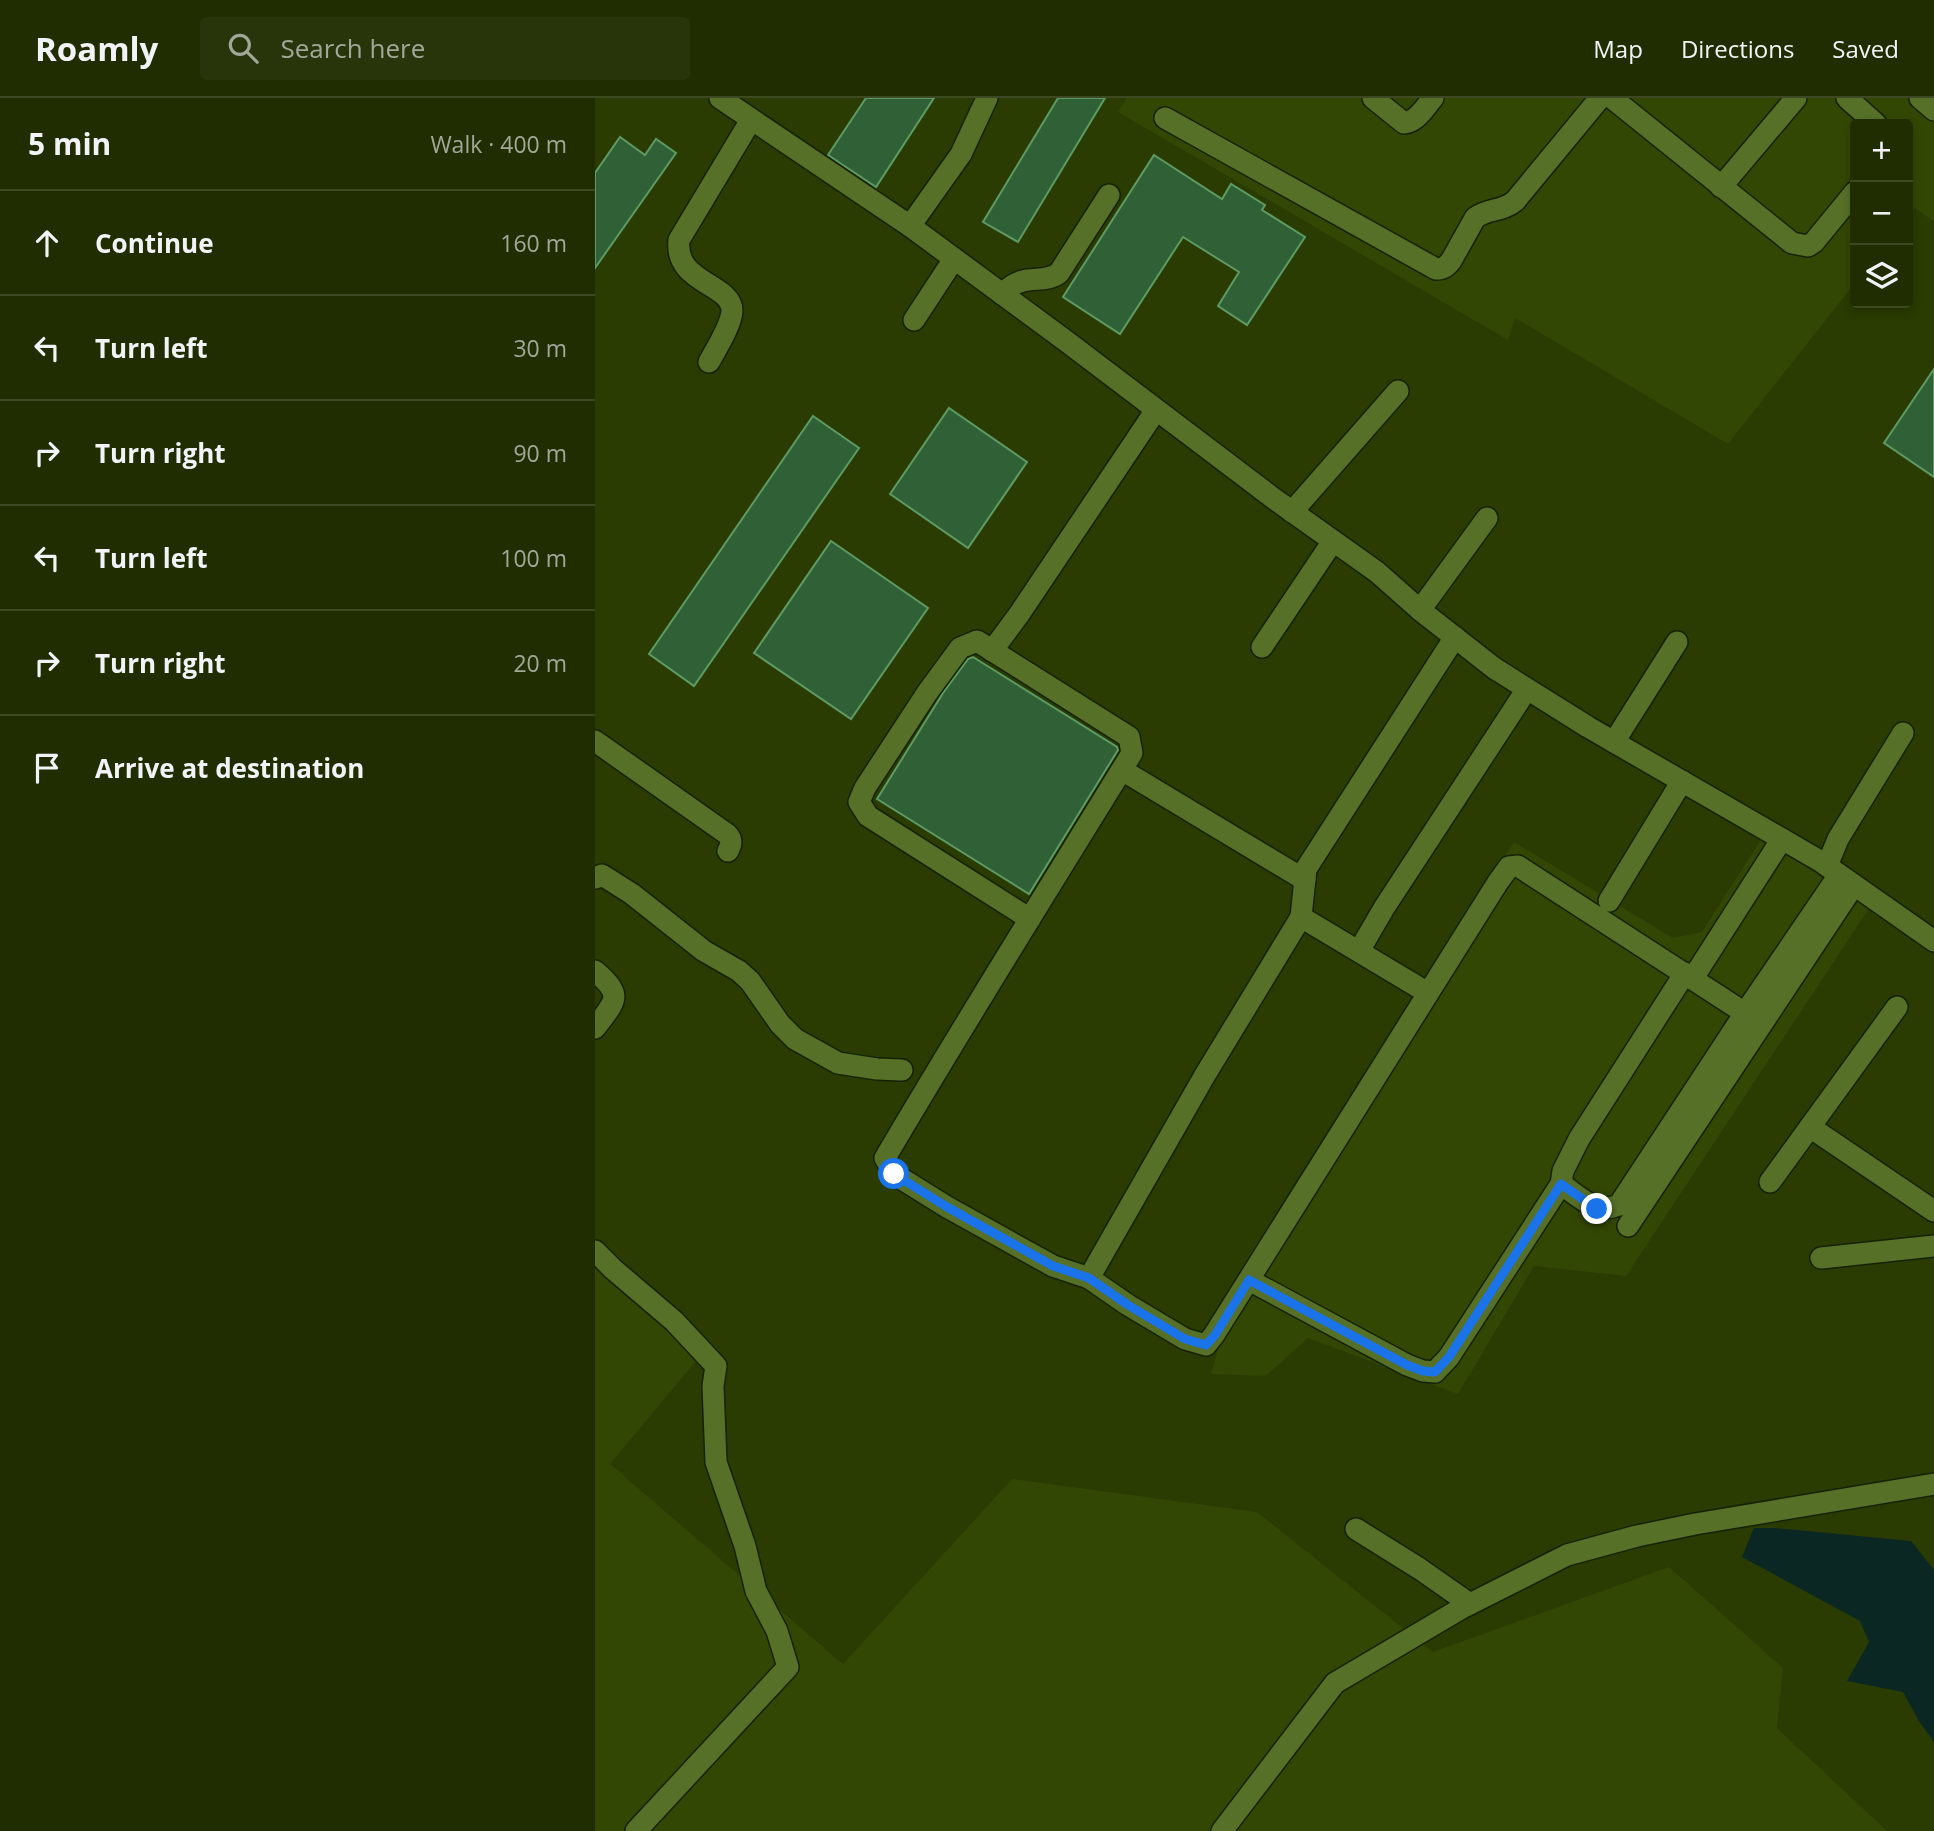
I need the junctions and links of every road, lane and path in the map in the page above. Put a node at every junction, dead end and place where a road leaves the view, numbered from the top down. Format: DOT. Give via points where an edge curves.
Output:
graph roads {
  1 [pos="720,98"];
  2 [pos="987,98"];
  3 [pos="1373,98"];
  4 [pos="1433,98"];
  5 [pos="1600,98"];
  6 [pos="1612,98"];
  7 [pos="1796,98"];
  8 [pos="1847,98"];
  9 [pos="1920,98"];
  10 [pos="1934,110"];
  11 [pos="1165,118"];
  12 [pos="1870,119"];
  13 [pos="751,120"];
  14 [pos="1721,187"];
  15 [pos="1109,195"];
  16 [pos="1850,198"];
  17 [pos="910,226"];
  18 [pos="954,258"];
  19 [pos="1002,294"];
  20 [pos="914,320"];
  21 [pos="709,362"];
  22 [pos="1398,391"];
  23 [pos="1156,410"];
  24 [pos="1292,512"];
  25 [pos="1487,518"];
  26 [pos="1333,541"];
  27 [pos="1420,610"];
  28 [pos="1455,637"];
  29 [pos="1677,642"];
  30 [pos="1262,647"];
  31 [pos="992,651"];
  32 [pos="1527,689"];
  33 [pos="1903,733"];
  34 [pos="595,741"];
  35 [pos="1614,742"];
  36 [pos="1122,770"];
  37 [pos="1682,781"];
  38 [pos="1782,839"];
  39 [pos="728,852"];
  40 [pos="597,871"];
  41 [pos="1840,875"];
  42 [pos="1305,880"];
  43 [pos="1609,901"];
  44 [pos="1301,916"];
  45 [pos="1030,919"];
  46 [pos="1934,941"];
  47 [pos="1359,951"];
  48 [pos="595,971"];
  49 [pos="1689,975"];
  50 [pos="1428,993"];
  51 [pos="1896,1007"];
  52 [pos="1745,1013"];
  53 [pos="595,1028"];
  54 [pos="902,1070"];
  55 [pos="1810,1127"];
  56 [pos="1770,1182"];
  57 [pos="1561,1184"];
  58 [pos="1934,1211"];
  59 [pos="1628,1226"];
  60 [pos="1934,1246"];
  61 [pos="595,1251"];
  62 [pos="1821,1258"];
  63 [pos="1089,1278"];
  64 [pos="1249,1280"];
  65 [pos="1934,1485"];
  66 [pos="1356,1529"];
  67 [pos="1469,1604"];
  68 [pos="636,1831"];
  69 [pos="1222,1831"];
  1 -- 13 [label="street"];
  2 -- 17 [label="street" via="961,154"];
  3 -- 4 [label="street" via="1404,123"];
  5 -- 11 [label="street" via="1515,201 1503,210 1475,218 1442,269"];
  6 -- 14 [label="street"];
  7 -- 14 [label="street"];
  8 -- 12 [label="street"];
  9 -- 10 [label="street"];
  13 -- 17 [label="street"];
  13 -- 21 [label="street" via="679,240 683,266 731,306 729,322"];
  14 -- 16 [label="street" via="1785,240 1800,246 1814,242"];
  15 -- 19 [label="street" via="1059,273 1013,284"];
  17 -- 18 [label="street"];
  18 -- 19 [label="street"];
  18 -- 20 [label="street"];
  19 -- 23 [label="street"];
  22 -- 24 [label="street"];
  23 -- 24 [label="street"];
  23 -- 31 [label="street"];
  24 -- 26 [label="street"];
  25 -- 27 [label="street"];
  26 -- 27 [label="street"];
  26 -- 30 [label="street"];
  27 -- 28 [label="street"];
  28 -- 32 [label="street"];
  28 -- 42 [label="street" via="1306,869"];
  29 -- 35 [label="street"];
  31 -- 36 [label="street" via="1129,737 1132,753"];
  31 -- 45 [label="street" via="977,642 960,648 859,802 868,816"];
  32 -- 35 [label="street"];
  32 -- 47 [label="street"];
  33 -- 41 [label="street" via="1837,839"];
  34 -- 39 [label="street" via="731,838"];
  35 -- 37 [label="street"];
  36 -- 42 [label="street"];
  36 -- 45 [label="street"];
  37 -- 38 [label="street"];
  37 -- 43 [label="street"];
  38 -- 41 [label="street"];
  38 -- 49 [label="street"];
  40 -- 54 [label="street" via="704,951 739,971 795,1039 838,1063"];
  41 -- 46 [label="street"];
  41 -- 52 [label="street"];
  41 -- 59 [label="street"];
  42 -- 44 [label="street"];
  44 -- 47 [label="street"];
  44 -- 63 [label="street"];
  45 -- 63 [label="street" via="885,1158 894,1174 947,1207 1053,1266"];
  47 -- 50 [label="street"];
  48 -- 53 [label="street" via="615,995"];
  49 -- 50 [label="street" via="1518,866 1510,867 1498,882"];
  49 -- 52 [label="street"];
  49 -- 57 [label="street" via="1579,1139"];
  50 -- 64 [label="street"];
  51 -- 55 [label="street"];
  52 -- 57 [label="street" via="1619,1205 1597,1209"];
  55 -- 56 [label="street"];
  55 -- 58 [label="street"];
  57 -- 64 [label="street" via="1435,1372 1407,1365"];
  60 -- 62 [label="street"];
  61 -- 68 [label="street" via="674,1321 716,1366 716,1462 756,1591 778,1631 788,1667"];
  63 -- 64 [label="street" via="1185,1339 1206,1345"];
  65 -- 67 [label="street" via="1637,1536 1567,1555"];
  66 -- 67 [label="street"];
  67 -- 69 [label="street" via="1335,1683"];
}
